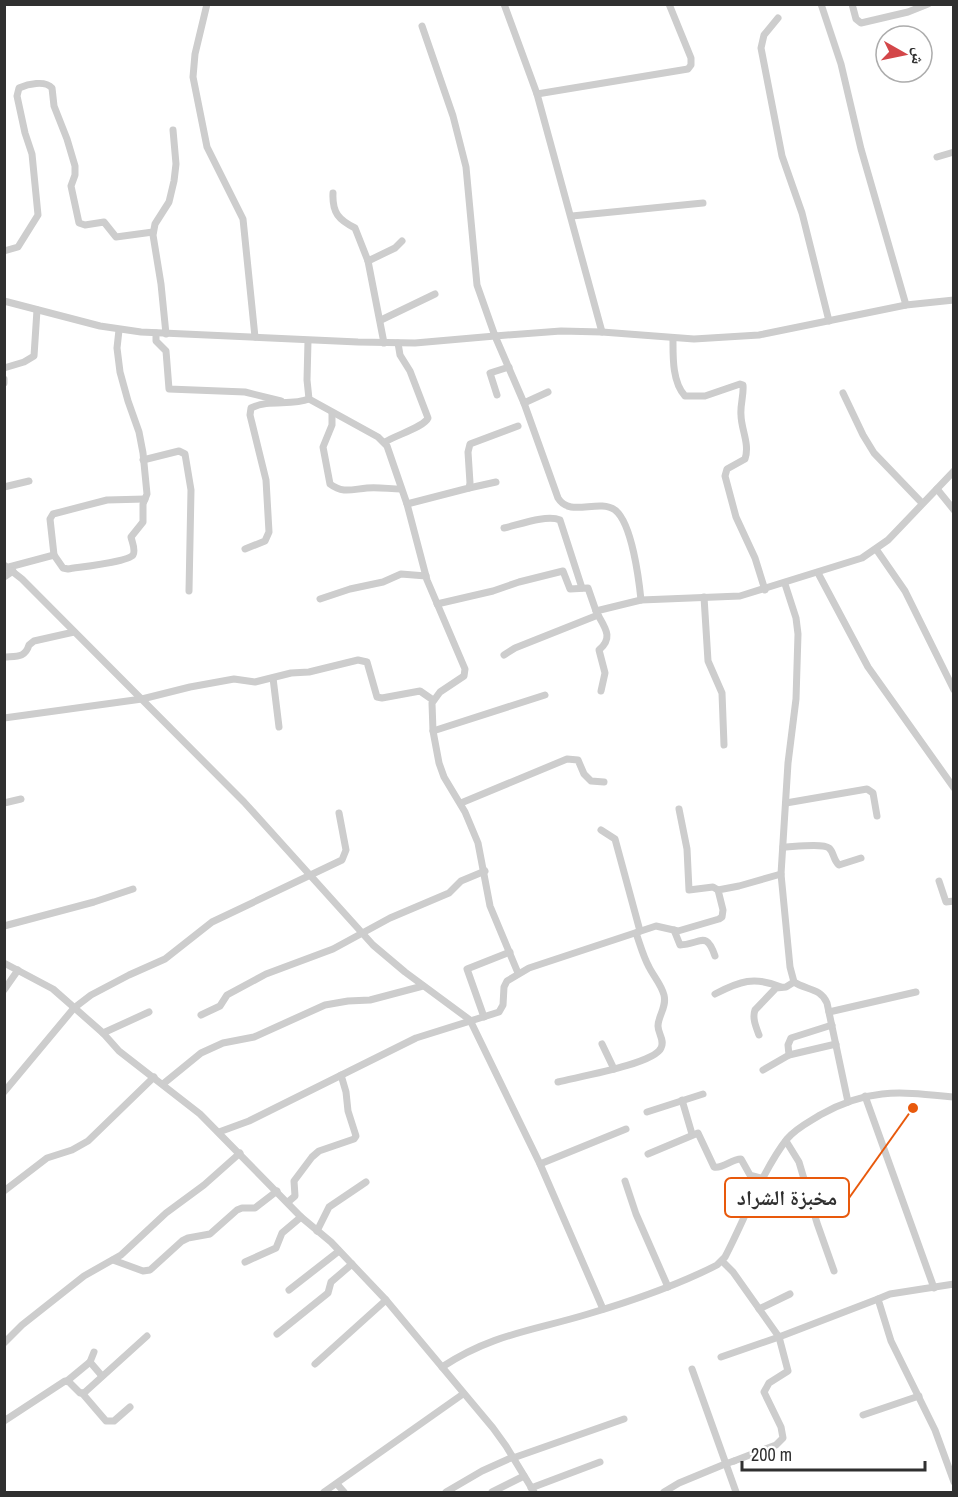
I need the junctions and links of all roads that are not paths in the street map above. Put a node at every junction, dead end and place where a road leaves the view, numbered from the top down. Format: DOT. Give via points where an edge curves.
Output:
graph roads {
  1 [pos="207,4"];
  2 [pos="504,4"];
  3 [pos="669,4"];
  4 [pos="821,4"];
  5 [pos="852,4"];
  6 [pos="928,4"];
  7 [pos="778,18"];
  8 [pos="422,26"];
  9 [pos="537,94"];
  10 [pos="173,130"];
  11 [pos="954,152"];
  12 [pos="937,157"];
  13 [pos="333,193"];
  14 [pos="703,203"];
  15 [pos="572,216"];
  16 [pos="153,232"];
  17 [pos="402,241"];
  18 [pos="4,251"];
  19 [pos="368,261"];
  20 [pos="435,294"];
  21 [pos="954,300"];
  22 [pos="4,301"];
  23 [pos="906,305"];
  24 [pos="37,310"];
  25 [pos="381,320"];
  26 [pos="829,321"];
  27 [pos="119,330"];
  28 [pos="602,332"];
  29 [pos="156,333"];
  30 [pos="166,334"];
  31 [pos="495,336"];
  32 [pos="255,337"];
  33 [pos="673,338"];
  34 [pos="308,341"];
  35 [pos="384,343"];
  36 [pos="398,343"];
  37 [pos="509,367"];
  38 [pos="4,368"];
  39 [pos="548,392"];
  40 [pos="843,393"];
  41 [pos="497,395"];
  42 [pos="309,399"];
  43 [pos="282,401"];
  44 [pos="524,403"];
  45 [pos="332,413"];
  46 [pos="518,426"];
  47 [pos="385,442"];
  48 [pos="143,460"];
  49 [pos="954,471"];
  50 [pos="28,481"];
  51 [pos="496,482"];
  52 [pos="4,487"];
  53 [pos="469,488"];
  54 [pos="402,489"];
  55 [pos="937,489"];
  56 [pos="145,499"];
  57 [pos="922,503"];
  58 [pos="407,504"];
  59 [pos="954,510"];
  60 [pos="504,528"];
  61 [pos="245,549"];
  62 [pos="876,549"];
  63 [pos="54,555"];
  64 [pos="9,568"];
  65 [pos="819,573"];
  66 [pos="426,576"];
  67 [pos="4,577"];
  68 [pos="785,584"];
  69 [pos="582,588"];
  70 [pos="765,590"];
  71 [pos="189,591"];
  72 [pos="704,597"];
  73 [pos="320,599"];
  74 [pos="641,600"];
  75 [pos="437,604"];
  76 [pos="597,613"];
  77 [pos="74,632"];
  78 [pos="504,656"];
  79 [pos="4,657"];
  80 [pos="273,678"];
  81 [pos="954,690"];
  82 [pos="601,691"];
  83 [pos="545,695"];
  84 [pos="142,699"];
  85 [pos="433,700"];
  86 [pos="4,718"];
  87 [pos="279,727"];
  88 [pos="433,730"];
  89 [pos="724,745"];
  90 [pos="604,782"];
  91 [pos="954,788"];
  92 [pos="21,799"];
  93 [pos="4,803"];
  94 [pos="461,803"];
  95 [pos="786,803"];
  96 [pos="679,809"];
  97 [pos="339,813"];
  98 [pos="877,816"];
  99 [pos="601,830"];
  100 [pos="783,847"];
  101 [pos="861,858"];
  102 [pos="485,872"];
  103 [pos="781,874"];
  104 [pos="308,875"];
  105 [pos="939,881"];
  106 [pos="133,889"];
  107 [pos="718,890"];
  108 [pos="954,901"];
  109 [pos="4,926"];
  110 [pos="674,930"];
  111 [pos="638,932"];
  112 [pos="364,933"];
  113 [pos="510,952"];
  114 [pos="715,956"];
  115 [pos="4,963"];
  116 [pos="18,970"];
  117 [pos="518,973"];
  118 [pos="794,982"];
  119 [pos="423,986"];
  120 [pos="781,987"];
  121 [pos="4,990"];
  122 [pos="916,992"];
  123 [pos="715,994"];
  124 [pos="74,1008"];
  125 [pos="149,1012"];
  126 [pos="829,1012"];
  127 [pos="201,1015"];
  128 [pos="484,1017"];
  129 [pos="470,1020"];
  130 [pos="832,1025"];
  131 [pos="103,1033"];
  132 [pos="759,1035"];
  133 [pos="602,1044"];
  134 [pos="836,1044"];
  135 [pos="789,1055"];
  136 [pos="614,1069"];
  137 [pos="764,1070"];
  138 [pos="341,1075"];
  139 [pos="154,1077"];
  140 [pos="558,1082"];
  141 [pos="163,1084"];
  142 [pos="4,1092"];
  143 [pos="703,1094"];
  144 [pos="865,1096"];
  145 [pos="954,1097"];
  146 [pos="682,1100"];
  147 [pos="848,1102"];
  148 [pos="646,1112"];
  149 [pos="626,1129"];
  150 [pos="219,1132"];
  151 [pos="692,1134"];
  152 [pos="786,1141"];
  153 [pos="240,1153"];
  154 [pos="648,1154"];
  155 [pos="540,1164"];
  156 [pos="762,1178"];
  157 [pos="625,1181"];
  158 [pos="366,1182"];
  159 [pos="4,1191"];
  160 [pos="277,1191"];
  161 [pos="288,1202"];
  162 [pos="301,1217"];
  163 [pos="317,1231"];
  164 [pos="339,1251"];
  165 [pos="113,1260"];
  166 [pos="245,1262"];
  167 [pos="720,1263"];
  168 [pos="352,1264"];
  169 [pos="834,1271"];
  170 [pos="954,1284"];
  171 [pos="669,1287"];
  172 [pos="934,1288"];
  173 [pos="289,1290"];
  174 [pos="790,1294"];
  175 [pos="878,1299"];
  176 [pos="386,1300"];
  177 [pos="603,1309"];
  178 [pos="759,1309"];
  179 [pos="277,1334"];
  180 [pos="147,1336"];
  181 [pos="779,1337"];
  182 [pos="4,1343"];
  183 [pos="94,1352"];
  184 [pos="721,1357"];
  185 [pos="90,1362"];
  186 [pos="315,1364"];
  187 [pos="441,1367"];
  188 [pos="692,1369"];
  189 [pos="102,1376"];
  190 [pos="67,1381"];
  191 [pos="82,1393"];
  192 [pos="463,1394"];
  193 [pos="919,1396"];
  194 [pos="130,1407"];
  195 [pos="863,1415"];
  196 [pos="624,1419"];
  197 [pos="4,1421"];
  198 [pos="513,1457"];
  199 [pos="600,1462"];
  200 [pos="524,1476"];
  201 [pos="953,1480"];
  202 [pos="337,1484"];
  203 [pos="532,1490"];
  204 [pos="324,1492"];
  205 [pos="344,1492"];
  206 [pos="446,1492"];
  207 [pos="492,1492"];
  208 [pos="664,1492"];
  209 [pos="736,1492"];
  1 -- 32 [label="street" via="193,77 207,147 243,219"];
  2 -- 9 [label="street"];
  3 -- 9 [label="street" via="691,57 688,69"];
  4 -- 23 [label="street"];
  5 -- 6 [label="street" via="856,19 861,22"];
  7 -- 26 [label="street" via="764,35 761,48 782,156 802,213"];
  8 -- 31 [label="street" via="466,167 477,285"];
  9 -- 15 [label="street"];
  10 -- 16 [label="street" via="174,181 169,202"];
  11 -- 12 [label="street"];
  13 -- 19 [label="street" via="338,216 344,224 355,228"];
  14 -- 15 [label="street"];
  15 -- 28 [label="street"];
  16 -- 18 [label="street" via="119,237 112,235 104,222 79,223 72,186 75,166 54,106 52,88 46,83 36,84 19,88 17,96 32,154 38,215 18,247"];
  16 -- 30 [label="street"];
  17 -- 19 [label="street"];
  19 -- 25 [label="street"];
  20 -- 25 [label="street"];
  21 -- 23 [label="street"];
  22 -- 24 [label="street"];
  23 -- 26 [label="street"];
  24 -- 27 [label="street"];
  24 -- 38 [label="street" via="34,356"];
  25 -- 35 [label="street"];
  26 -- 33 [label="street" via="759,334"];
  27 -- 29 [label="street"];
  27 -- 48 [label="street" via="120,372 139,432"];
  28 -- 31 [label="street"];
  28 -- 33 [label="street"];
  29 -- 30 [label="street"];
  29 -- 43 [label="street" via="156,341 166,351 169,389 245,392"];
  30 -- 32 [label="street"];
  31 -- 36 [label="street"];
  31 -- 37 [label="street"];
  32 -- 34 [label="street"];
  33 -- 70 [label="street" via="677,382 685,396 705,396 743,385 740,413 746,456 727,469 724,476"];
  34 -- 35 [label="street"];
  34 -- 42 [label="street"];
  35 -- 36 [label="street"];
  36 -- 47 [label="street" via="428,418 423,425"];
  37 -- 41 [label="street" via="490,374"];
  37 -- 44 [label="street"];
  39 -- 44 [label="street"];
  40 -- 57 [label="street" via="874,453"];
  42 -- 43 [label="street"];
  42 -- 45 [label="street"];
  43 -- 61 [label="street" via="251,408 266,480 269,532 266,541"];
  44 -- 74 [label="street" via="561,504 607,507 621,518 633,552"];
  45 -- 47 [label="street"];
  45 -- 54 [label="street" via="332,425 323,447 330,484 347,491"];
  46 -- 53 [label="street" via="470,444"];
  47 -- 54 [label="street"];
  48 -- 56 [label="street"];
  48 -- 71 [label="street" via="178,451 185,454 191,490"];
  49 -- 55 [label="street"];
  50 -- 52 [label="street"];
  51 -- 53 [label="street"];
  53 -- 58 [label="street"];
  54 -- 58 [label="street"];
  55 -- 57 [label="street"];
  55 -- 59 [label="street"];
  56 -- 63 [label="street" via="101,501 53,514 50,519"];
  56 -- 63 [label="street" via="143,522 131,537 131,557 66,570"];
  57 -- 62 [label="street"];
  58 -- 66 [label="street"];
  60 -- 69 [label="street" via="544,518 560,519"];
  62 -- 65 [label="street"];
  62 -- 81 [label="street" via="905,591"];
  63 -- 64 [label="street"];
  64 -- 67 [label="street"];
  64 -- 77 [label="street"];
  65 -- 68 [label="street"];
  65 -- 91 [label="street" via="868,667"];
  66 -- 73 [label="street" via="401,574"];
  66 -- 75 [label="street"];
  68 -- 70 [label="street"];
  68 -- 95 [label="street" via="796,618 798,654"];
  69 -- 75 [label="street" via="569,588 562,571"];
  69 -- 76 [label="street" via="588,588"];
  70 -- 72 [label="street" via="740,596"];
  72 -- 74 [label="street"];
  72 -- 89 [label="street" via="708,661 722,693"];
  74 -- 76 [label="street"];
  75 -- 85 [label="street" via="466,672"];
  76 -- 78 [label="street"];
  76 -- 82 [label="street" via="608,641 599,650 605,673"];
  77 -- 79 [label="street" via="34,641 23,655"];
  77 -- 84 [label="street"];
  80 -- 84 [label="street" via="255,682 234,679"];
  80 -- 85 [label="street" via="361,660 369,666 377,697 420,691"];
  80 -- 87 [label="street"];
  83 -- 88 [label="street"];
  84 -- 86 [label="street"];
  84 -- 104 [label="street" via="244,802"];
  85 -- 88 [label="street"];
  88 -- 94 [label="street" via="441,769"];
  90 -- 94 [label="street" via="591,781 578,760 567,759"];
  92 -- 93 [label="street"];
  94 -- 102 [label="street"];
  95 -- 98 [label="street" via="870,789"];
  95 -- 100 [label="street"];
  96 -- 107 [label="street" via="687,849 689,890"];
  97 -- 104 [label="street" via="345,855"];
  99 -- 111 [label="street" via="615,839"];
  100 -- 101 [label="street" via="825,846 839,865"];
  100 -- 103 [label="street"];
  102 -- 112 [label="street"];
  102 -- 113 [label="street" via="491,911"];
  103 -- 107 [label="street"];
  103 -- 118 [label="street"];
  104 -- 112 [label="street"];
  104 -- 124 [label="street" via="212,922 165,959 104,987"];
  105 -- 108 [label="street" via="946,902"];
  106 -- 109 [label="street"];
  107 -- 110 [label="street" via="722,916 693,928"];
  110 -- 111 [label="street" via="656,926"];
  110 -- 114 [label="street" via="680,945 706,940"];
  111 -- 117 [label="street"];
  111 -- 136 [label="street" via="646,962 664,994 658,1026 662,1046 652,1057"];
  112 -- 119 [label="street" via="386,957"];
  112 -- 127 [label="street" via="266,974 227,995 220,1006"];
  113 -- 117 [label="street"];
  113 -- 128 [label="street" via="467,969"];
  115 -- 116 [label="street"];
  116 -- 121 [label="street"];
  116 -- 124 [label="street" via="46,985"];
  117 -- 128 [label="street" via="504,987 499,1012"];
  118 -- 120 [label="street"];
  118 -- 126 [label="street" via="821,993"];
  119 -- 129 [label="street"];
  119 -- 141 [label="street" via="370,1000 325,1005 254,1037 223,1043 201,1053"];
  120 -- 123 [label="street" via="748,980"];
  120 -- 132 [label="street" via="754,1014"];
  122 -- 126 [label="street"];
  124 -- 131 [label="street"];
  124 -- 142 [label="street"];
  125 -- 131 [label="street"];
  126 -- 130 [label="street"];
  128 -- 129 [label="street"];
  129 -- 138 [label="street" via="416,1038"];
  129 -- 155 [label="street"];
  130 -- 134 [label="street"];
  130 -- 135 [label="street" via="791,1038"];
  131 -- 139 [label="street" via="119,1051"];
  133 -- 136 [label="street"];
  134 -- 135 [label="street"];
  134 -- 147 [label="street"];
  135 -- 137 [label="street"];
  136 -- 140 [label="street"];
  138 -- 150 [label="street"];
  138 -- 161 [label="street" via="356,1136 312,1156 294,1181 296,1196"];
  139 -- 141 [label="street"];
  139 -- 159 [label="street" via="88,1141 47,1158"];
  141 -- 150 [label="street"];
  143 -- 146 [label="street"];
  144 -- 145 [label="street" via="894,1092"];
  144 -- 147 [label="street"];
  144 -- 172 [label="street"];
  146 -- 148 [label="street"];
  146 -- 151 [label="street"];
  147 -- 152 [label="street" via="807,1123"];
  149 -- 155 [label="street"];
  150 -- 153 [label="street"];
  151 -- 154 [label="street"];
  151 -- 156 [label="street" via="699,1134 714,1167 741,1159 750,1175"];
  152 -- 156 [label="street"];
  152 -- 169 [label="street" via="799,1162"];
  153 -- 160 [label="street"];
  153 -- 165 [label="street"];
  155 -- 177 [label="street"];
  156 -- 167 [label="street"];
  157 -- 171 [label="street"];
  158 -- 163 [label="street" via="329,1207"];
  160 -- 161 [label="street"];
  160 -- 165 [label="street" via="255,1208 237,1210 210,1234 182,1240 150,1270"];
  161 -- 162 [label="street"];
  162 -- 163 [label="street"];
  162 -- 166 [label="street" via="282,1233 276,1248"];
  163 -- 164 [label="street"];
  164 -- 168 [label="street"];
  164 -- 173 [label="street"];
  165 -- 182 [label="street" via="84,1276"];
  167 -- 171 [label="street"];
  167 -- 178 [label="street"];
  168 -- 176 [label="street"];
  168 -- 179 [label="street" via="331,1282 328,1293"];
  170 -- 172 [label="street"];
  171 -- 177 [label="street"];
  172 -- 175 [label="street"];
  174 -- 178 [label="street"];
  175 -- 181 [label="street"];
  175 -- 193 [label="street" via="891,1341"];
  176 -- 186 [label="street"];
  176 -- 187 [label="street"];
  177 -- 187 [label="street" via="501,1337"];
  178 -- 181 [label="street"];
  180 -- 189 [label="street"];
  181 -- 184 [label="street"];
  181 -- 208 [label="street, bridge" via="788,1371 769,1383 765,1392 783,1438 776,1445"];
  183 -- 185 [label="street"];
  185 -- 189 [label="street"];
  185 -- 190 [label="street"];
  187 -- 192 [label="street"];
  188 -- 209 [label="street"];
  189 -- 191 [label="street"];
  190 -- 191 [label="street"];
  190 -- 197 [label="street"];
  191 -- 194 [label="street" via="106,1421 114,1421"];
  192 -- 198 [label="street"];
  192 -- 202 [label="street"];
  193 -- 195 [label="street"];
  193 -- 201 [label="street"];
  196 -- 198 [label="street"];
  198 -- 200 [label="street"];
  198 -- 206 [label="street"];
  199 -- 203 [label="street"];
  200 -- 203 [label="street"];
  200 -- 207 [label="street"];
  202 -- 204 [label="street"];
  202 -- 205 [label="street"];
}
